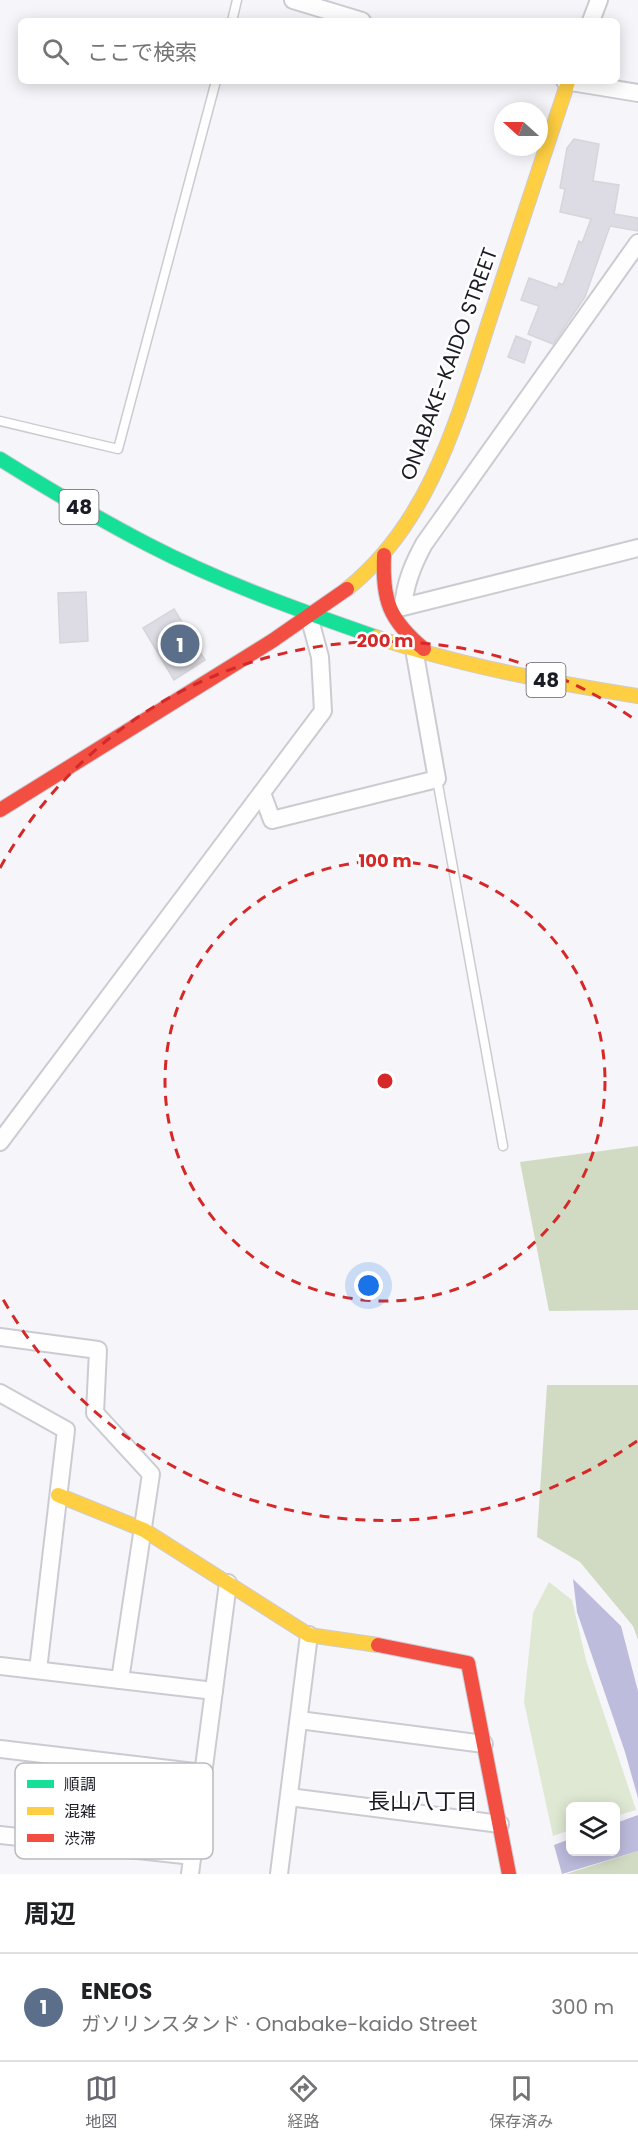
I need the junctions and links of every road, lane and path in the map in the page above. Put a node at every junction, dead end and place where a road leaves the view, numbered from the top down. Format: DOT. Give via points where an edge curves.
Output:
graph roads {
  1 [pos="237,0"];
  2 [pos="293,0"];
  3 [pos="599,0"];
  4 [pos="233,18"];
  5 [pos="352,18"];
  6 [pos="592,18"];
  7 [pos="215,84"];
  8 [pos="566,84"];
  9 [pos="585,84"];
  10 [pos="638,93"];
  11 [pos="638,243"];
  12 [pos="0,421"];
  13 [pos="0,459"];
  14 [pos="403,530"];
  15 [pos="424,544"];
  16 [pos="638,548"];
  17 [pos="384,555"];
  18 [pos="309,616"];
  19 [pos="414,649"];
  20 [pos="432,654"];
  21 [pos="638,696"];
  22 [pos="437,779"];
  23 [pos="262,793"];
  24 [pos="0,810"];
  25 [pos="0,1142"];
  26 [pos="503,1146"];
  27 [pos="0,1337"];
  28 [pos="0,1393"];
  29 [pos="58,1495"];
  30 [pos="144,1530"];
  31 [pos="228,1583"];
  32 [pos="309,1635"];
  33 [pos="0,1666"];
  34 [pos="38,1670"];
  35 [pos="120,1680"];
  36 [pos="214,1691"];
  37 [pos="299,1720"];
  38 [pos="484,1744"];
  39 [pos="0,1749"];
  40 [pos="118,1763"];
  41 [pos="204,1763"];
  42 [pos="289,1797"];
  43 [pos="500,1824"];
  44 [pos="0,1835"];
  45 [pos="15,1837"];
  46 [pos="192,1859"];
  47 [pos="190,1874"];
  48 [pos="279,1874"];
  49 [pos="509,1874"];
  1 -- 4 [label="lane"];
  2 -- 5 [label="street"];
  3 -- 6 [label="street"];
  7 -- 12 [label="lane" via="118,449"];
  8 -- 14 [label="street, ONABAKE-KAIDO STREET" via="469,382 436,471"];
  9 -- 10 [label="street"];
  11 -- 15 [label="street"];
  13 -- 18 [label="street, 48" via="59,496 161,550"];
  14 -- 15 [label="street"];
  14 -- 17 [label="street, ONABAKE-KAIDO STREET"];
  15 -- 16 [label="street" via="409,575 403,607"];
  17 -- 18 [label="street, ONABAKE-KAIDO STREET"];
  17 -- 20 [label="street" via="382,580 390,613"];
  18 -- 19 [label="street, 48"];
  18 -- 23 [label="street" via="320,657 323,711"];
  18 -- 24 [label="street, ONABAKE-KAIDO STREET"];
  19 -- 20 [label="street, 48"];
  19 -- 22 [label="street"];
  20 -- 21 [label="street, 48"];
  22 -- 23 [label="street" via="272,820"];
  22 -- 26 [label="lane"];
  23 -- 25 [label="street"];
  27 -- 30 [label="street" via="98,1350 95,1413 151,1474"];
  28 -- 29 [label="street" via="66,1430"];
  29 -- 30 [label="street"];
  29 -- 34 [label="street"];
  30 -- 31 [label="street"];
  30 -- 35 [label="street"];
  31 -- 32 [label="street"];
  31 -- 36 [label="street"];
  32 -- 37 [label="street"];
  32 -- 38 [label="street" via="468,1663"];
  33 -- 34 [label="street"];
  34 -- 35 [label="street"];
  35 -- 36 [label="street"];
  36 -- 41 [label="street"];
  37 -- 38 [label="street"];
  37 -- 42 [label="street"];
  38 -- 43 [label="street"];
  39 -- 40 [label="street"];
  42 -- 43 [label="street"];
  42 -- 48 [label="street"];
  43 -- 49 [label="street"];
  44 -- 45 [label="street"];
  46 -- 47 [label="street"];
}
